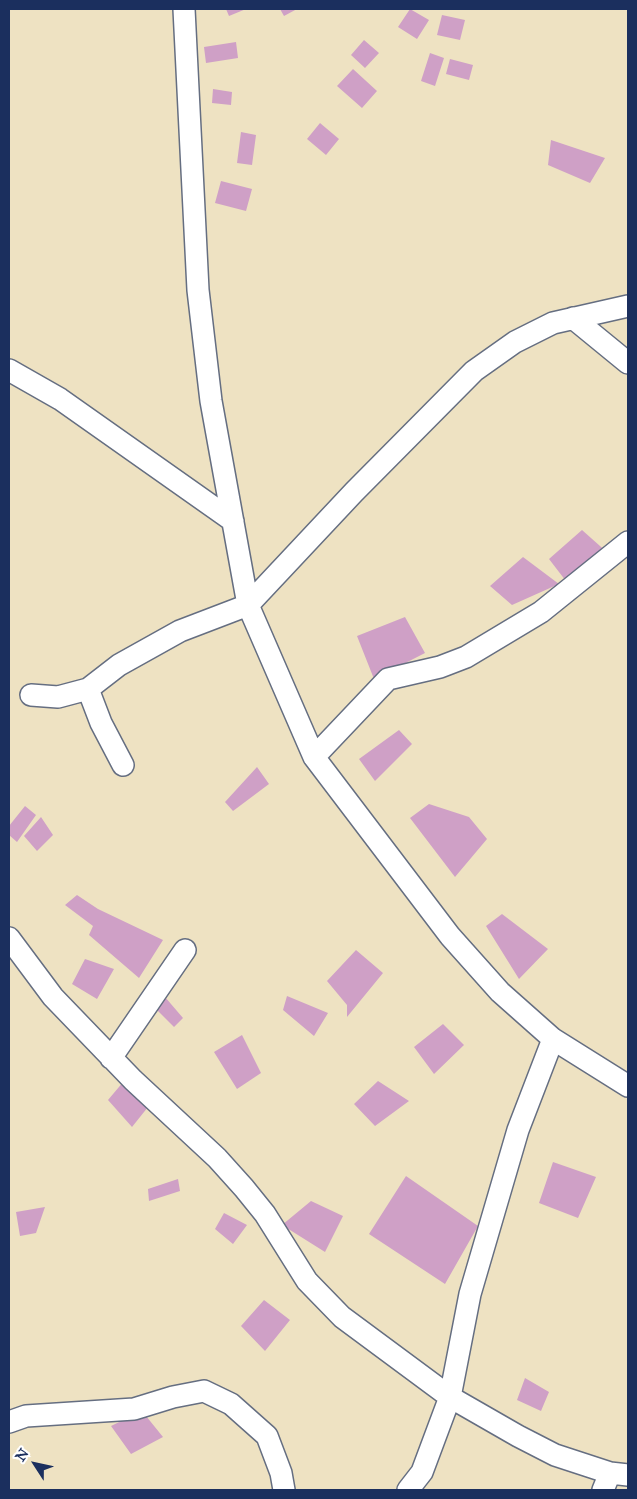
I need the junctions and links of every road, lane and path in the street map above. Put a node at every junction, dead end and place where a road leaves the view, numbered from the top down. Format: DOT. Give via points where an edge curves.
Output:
graph roads {
  1 [pos="184,9"];
  2 [pos="628,306"];
  3 [pos="573,318"];
  4 [pos="628,364"];
  5 [pos="9,370"];
  6 [pos="233,521"];
  7 [pos="628,542"];
  8 [pos="248,605"];
  9 [pos="88,688"];
  10 [pos="30,695"];
  11 [pos="314,758"];
  12 [pos="123,765"];
  13 [pos="9,938"];
  14 [pos="185,950"];
  15 [pos="553,1039"];
  16 [pos="111,1058"];
  17 [pos="628,1086"];
  18 [pos="450,1397"];
  19 [pos="9,1422"];
  20 [pos="614,1480"];
  21 [pos="284,1490"];
  22 [pos="408,1490"];
  1 -- 6 [label="street" via="198,290 211,401"];
  2 -- 3 [label="street"];
  3 -- 4 [label="street"];
  3 -- 8 [label="street" via="553,323 515,342 474,371"];
  5 -- 6 [label="street" via="60,399"];
  6 -- 8 [label="street"];
  7 -- 11 [label="street" via="541,612 466,657 440,667 388,679"];
  8 -- 9 [label="street" via="180,630 119,665"];
  8 -- 11 [label="street"];
  9 -- 10 [label="street" via="58,697"];
  9 -- 12 [label="street" via="100,723"];
  11 -- 15 [label="street" via="450,936 500,992"];
  13 -- 16 [label="street" via="53,997"];
  14 -- 16 [label="street"];
  15 -- 17 [label="street"];
  15 -- 18 [label="street" via="518,1130 473,1285"];
  16 -- 18 [label="street" via="217,1158 244,1188 265,1214 307,1281 342,1317"];
  18 -- 20 [label="street" via="555,1455"];
  18 -- 22 [label="street" via="422,1472"];
  19 -- 21 [label="street" via="26,1416 134,1409 204,1391 232,1404 267,1436 282,1473"];
}
